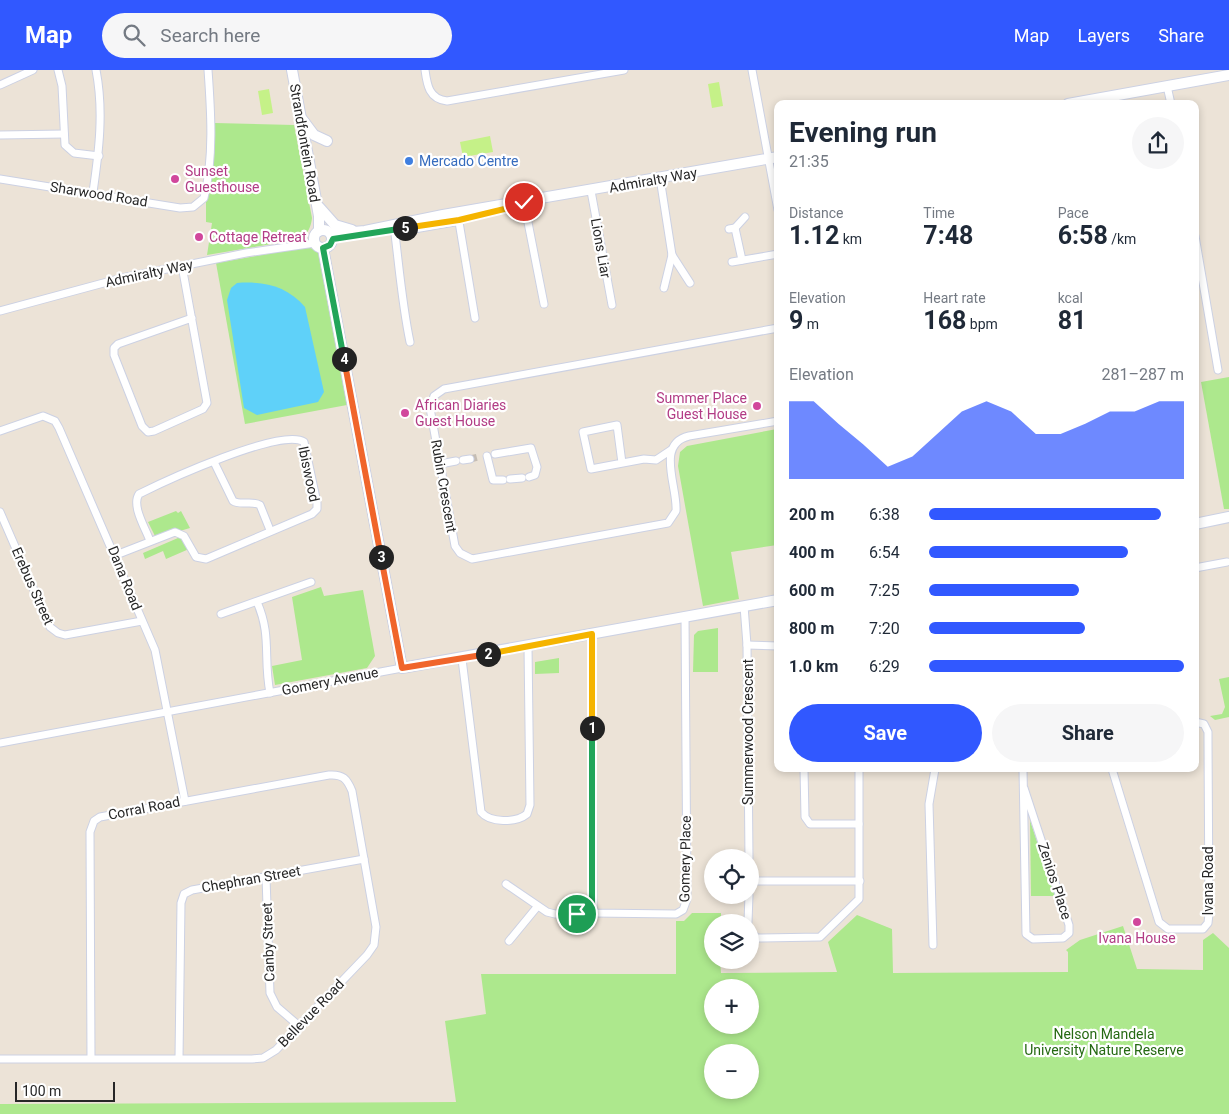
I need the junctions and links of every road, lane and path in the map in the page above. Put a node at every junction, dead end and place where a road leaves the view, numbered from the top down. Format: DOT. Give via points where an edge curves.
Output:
graph roads {
  1 [pos="33,70"];
  2 [pos="58,70"];
  3 [pos="96,70"];
  4 [pos="208,70"];
  5 [pos="292,70"];
  6 [pos="425,70"];
  7 [pos="624,70"];
  8 [pos="752,70"];
  9 [pos="1212,74"];
  10 [pos="1229,74"];
  11 [pos="0,84"];
  12 [pos="1168,86"];
  13 [pos="1090,100"];
  14 [pos="1170,100"];
  15 [pos="300,116"];
  16 [pos="64,134"];
  17 [pos="0,135"];
  18 [pos="327,141"];
  19 [pos="98,156"];
  20 [pos="773,158"];
  21 [pos="660,178"];
  22 [pos="0,179"];
  23 [pos="590,191"];
  24 [pos="93,192"];
  25 [pos="526,203"];
  26 [pos="316,204"];
  27 [pos="458,216"];
  28 [pos="746,217"];
  29 [pos="394,228"];
  30 [pos="365,231"];
  31 [pos="323,238"];
  32 [pos="672,255"];
  33 [pos="774,255"];
  34 [pos="1199,259"];
  35 [pos="742,260"];
  36 [pos="732,262"];
  37 [pos="182,266"];
  38 [pos="690,283"];
  39 [pos="664,288"];
  40 [pos="544,304"];
  41 [pos="612,305"];
  42 [pos="0,311"];
  43 [pos="192,318"];
  44 [pos="476,318"];
  45 [pos="774,329"];
  46 [pos="410,342"];
  47 [pos="1218,370"];
  48 [pos="774,423"];
  49 [pos="0,431"];
  50 [pos="670,450"];
  51 [pos="490,455"];
  52 [pos="214,462"];
  53 [pos="622,463"];
  54 [pos="440,464"];
  55 [pos="0,512"];
  56 [pos="1229,517"];
  57 [pos="1199,523"];
  58 [pos="270,530"];
  59 [pos="150,541"];
  60 [pos="116,555"];
  61 [pos="1227,562"];
  62 [pos="1199,567"];
  63 [pos="311,582"];
  64 [pos="774,601"];
  65 [pos="257,602"];
  66 [pos="744,606"];
  67 [pos="221,614"];
  68 [pos="685,616"];
  69 [pos="142,621"];
  70 [pos="592,634"];
  71 [pos="747,645"];
  72 [pos="528,646"];
  73 [pos="774,646"];
  74 [pos="462,659"];
  75 [pos="402,668"];
  76 [pos="270,692"];
  77 [pos="169,711"];
  78 [pos="1199,723"];
  79 [pos="0,743"];
  80 [pos="804,772"];
  81 [pos="859,772"];
  82 [pos="934,772"];
  83 [pos="1023,772"];
  84 [pos="1113,772"];
  85 [pos="342,776"];
  86 [pos="1024,788"];
  87 [pos="185,801"];
  88 [pos="859,824"];
  89 [pos="748,849"];
  90 [pos="364,859"];
  91 [pos="266,876"];
  92 [pos="860,881"];
  93 [pos="759,882"];
  94 [pos="506,884"];
  95 [pos="537,907"];
  96 [pos="592,913"];
  97 [pos="759,938"];
  98 [pos="509,941"];
  99 [pos="933,945"];
  100 [pos="298,1025"];
  101 [pos="179,1058"];
  102 [pos="0,1059"];
  103 [pos="90,1059"];
  1 -- 11 [label="street"];
  2 -- 16 [label="street"];
  3 -- 19 [label="street" via="101,102"];
  4 -- 24 [label="street, Sharwood Road" via="211,123 204,198 198,205 180,208"];
  5 -- 15 [label="main road, Strandfontein Road"];
  6 -- 7 [label="street" via="429,90 444,101"];
  8 -- 20 [label="street"];
  9 -- 10 [label="main road"];
  9 -- 12 [label="main road"];
  12 -- 13 [label="main road"];
  12 -- 14 [label="street"];
  15 -- 18 [label="main road" via="314,135"];
  15 -- 26 [label="main road, Strandfontein Road"];
  16 -- 17 [label="street"];
  16 -- 19 [label="street" via="65,145 70,151"];
  19 -- 24 [label="street"];
  20 -- 21 [label="main road, Admiralty Way"];
  21 -- 23 [label="main road, Admiralty Way"];
  21 -- 32 [label="street"];
  22 -- 24 [label="street, Sharwood Road"];
  23 -- 25 [label="main road, Admiralty Way"];
  23 -- 41 [label="street, Lions Liar"];
  25 -- 27 [label="main road, Admiralty Way"];
  25 -- 40 [label="street"];
  26 -- 30 [label="main road" via="335,225"];
  26 -- 31 [label="main road, Strandfontein Road"];
  27 -- 29 [label="main road, Admiralty Way"];
  27 -- 44 [label="street"];
  28 -- 35 [label="street" via="732,228"];
  29 -- 30 [label="main road, Admiralty Way"];
  29 -- 31 [label="main road, Admiralty Way"];
  29 -- 46 [label="street"];
  30 -- 31 [label="main road, Admiralty Way"];
  31 -- 37 [label="street, Admiralty Way"];
  31 -- 75 [label="main road, Strandfontein Road"];
  32 -- 38 [label="street"];
  32 -- 39 [label="street"];
  33 -- 35 [label="street"];
  34 -- 47 [label="street"];
  35 -- 36 [label="street"];
  37 -- 42 [label="street, Admiralty Way" via="122,278"];
  37 -- 43 [label="street"];
  43 -- 43 [label="street" via="208,398 206,406 148,432 142,426 114,348"];
  45 -- 54 [label="street, Rubin Crescent" via="444,389 434,396 430,408"];
  48 -- 50 [label="street" via="685,437"];
  49 -- 60 [label="street, Dana Road" via="43,416 55,420"];
  50 -- 53 [label="street" via="656,460"];
  50 -- 54 [label="street, Rubin Crescent" via="676,506 675,514 668,523 479,558 465,557 455,546"];
  51 -- 51 [label="street" via="493,480 535,476 537,471 531,448"];
  51 -- 54 [label="street"];
  52 -- 58 [label="street" via="233,501 260,506"];
  52 -- 58 [label="street, Ibiswood" via="258,445 292,439 304,442 317,509 312,514"];
  52 -- 59 [label="street, Ibiswood" via="138,496 138,509"];
  53 -- 53 [label="street" via="590,469 583,432 617,425"];
  55 -- 69 [label="street, Erebus Street" via="54,631 70,634"];
  56 -- 57 [label="main road"];
  58 -- 59 [label="street, Ibiswood" via="206,559 196,557 184,536 178,532"];
  59 -- 60 [label="street, Ibiswood"];
  60 -- 69 [label="street, Dana Road"];
  61 -- 62 [label="street"];
  63 -- 65 [label="street"];
  64 -- 66 [label="main road, Gomery Avenue"];
  65 -- 67 [label="street"];
  65 -- 76 [label="street" via="267,630 266,668"];
  66 -- 68 [label="main road, Gomery Avenue"];
  66 -- 71 [label="street, Summerwood Crescent"];
  68 -- 70 [label="main road, Gomery Avenue"];
  68 -- 96 [label="street, Gomery Place" via="686,904 676,914"];
  69 -- 77 [label="street, Dana Road" via="155,650"];
  70 -- 72 [label="main road, Gomery Avenue"];
  70 -- 96 [label="street"];
  71 -- 73 [label="street"];
  71 -- 89 [label="street, Summerwood Crescent"];
  72 -- 74 [label="main road, Gomery Avenue"];
  72 -- 74 [label="street" via="530,805 527,814 516,819 491,819 481,812"];
  74 -- 75 [label="main road, Gomery Avenue"];
  75 -- 76 [label="street, Gomery Avenue"];
  76 -- 77 [label="street, Gomery Avenue"];
  77 -- 79 [label="street, Gomery Avenue"];
  77 -- 87 [label="street, Dana Road"];
  78 -- 84 [label="street, Ivana Road" via="1206,727 1208,741 1209,914 1208,924 1203,929 1168,929 1159,922"];
  80 -- 88 [label="street" via="805,817 810,824"];
  81 -- 88 [label="street"];
  82 -- 99 [label="street" via="929,812"];
  83 -- 86 [label="street, Zenios Place"];
  85 -- 87 [label="street, Corral Road" via="329,775"];
  85 -- 90 [label="street, Bellevue Road" via="352,791"];
  86 -- 86 [label="street, Zenios Place" via="1026,934 1032,939 1063,938 1069,933 1069,925"];
  87 -- 103 [label="street, Corral Road" via="100,817 90,828"];
  88 -- 92 [label="street"];
  90 -- 91 [label="street, Chephran Street"];
  90 -- 100 [label="street, Bellevue Road" via="377,934 374,945"];
  91 -- 100 [label="street, Canby Street" via="270,993 277,1007"];
  91 -- 101 [label="street, Chephran Street" via="192,890 182,897"];
  92 -- 93 [label="street"];
  92 -- 97 [label="street" via="859,899 820,937"];
  94 -- 95 [label="street"];
  95 -- 96 [label="street, Gomery Place" via="555,914"];
  95 -- 98 [label="street"];
  100 -- 101 [label="street, Bellevue Road" via="276,1050 263,1058"];
  101 -- 103 [label="street, Bellevue Road"];
  102 -- 103 [label="street, Bellevue Road"];
}
